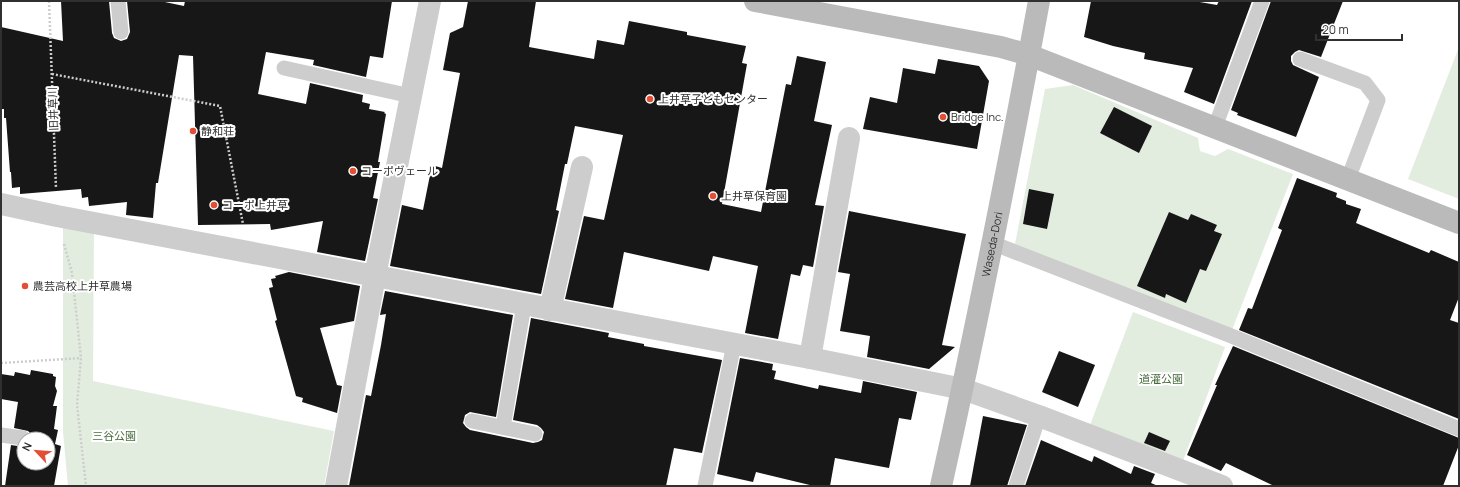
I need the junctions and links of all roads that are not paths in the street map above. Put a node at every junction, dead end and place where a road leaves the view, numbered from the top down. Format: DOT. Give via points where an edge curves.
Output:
graph roads {
  1 [pos="118,1"];
  2 [pos="430,1"];
  3 [pos="755,1"];
  4 [pos="1039,1"];
  5 [pos="1262,1"];
  6 [pos="121,32"];
  7 [pos="1029,55"];
  8 [pos="1300,60"];
  9 [pos="284,68"];
  10 [pos="411,96"];
  11 [pos="1215,127"];
  12 [pos="849,138"];
  13 [pos="582,166"];
  14 [pos="1348,179"];
  15 [pos="1,204"];
  16 [pos="1459,222"];
  17 [pos="992,243"];
  18 [pos="375,276"];
  19 [pos="524,305"];
  20 [pos="550,310"];
  21 [pos="734,344"];
  22 [pos="810,358"];
  23 [pos="963,389"];
  24 [pos="1039,416"];
  25 [pos="472,421"];
  26 [pos="503,427"];
  27 [pos="1459,429"];
  28 [pos="535,434"];
  29 [pos="1,435"];
  30 [pos="16,437"];
  31 [pos="336,486"];
  32 [pos="705,486"];
  33 [pos="941,486"];
  34 [pos="1016,486"];
  35 [pos="1222,486"];
  1 -- 6 [label="lane"];
  2 -- 10 [label="street"];
  3 -- 7 [label="street" via="1000,47"];
  4 -- 7 [label="street, Waseda-Dori"];
  5 -- 11 [label="lane"];
  7 -- 11 [label="street"];
  7 -- 17 [label="street, Waseda-Dori"];
  8 -- 14 [label="lane" via="1365,83 1378,100"];
  9 -- 10 [label="lane"];
  10 -- 18 [label="street"];
  11 -- 14 [label="street"];
  12 -- 22 [label="street"];
  13 -- 20 [label="street"];
  14 -- 16 [label="street"];
  15 -- 18 [label="street"];
  17 -- 23 [label="street, Waseda-Dori"];
  17 -- 27 [label="lane" via="1229,335"];
  18 -- 19 [label="street"];
  18 -- 31 [label="street"];
  19 -- 20 [label="street"];
  19 -- 26 [label="lane"];
  20 -- 21 [label="street"];
  21 -- 22 [label="street"];
  21 -- 32 [label="lane"];
  22 -- 23 [label="street"];
  23 -- 24 [label="street"];
  23 -- 33 [label="street, Waseda-Dori"];
  24 -- 34 [label="lane"];
  24 -- 35 [label="street"];
  25 -- 26 [label="lane"];
  26 -- 28 [label="lane"];
  29 -- 30 [label="lane"];
}
